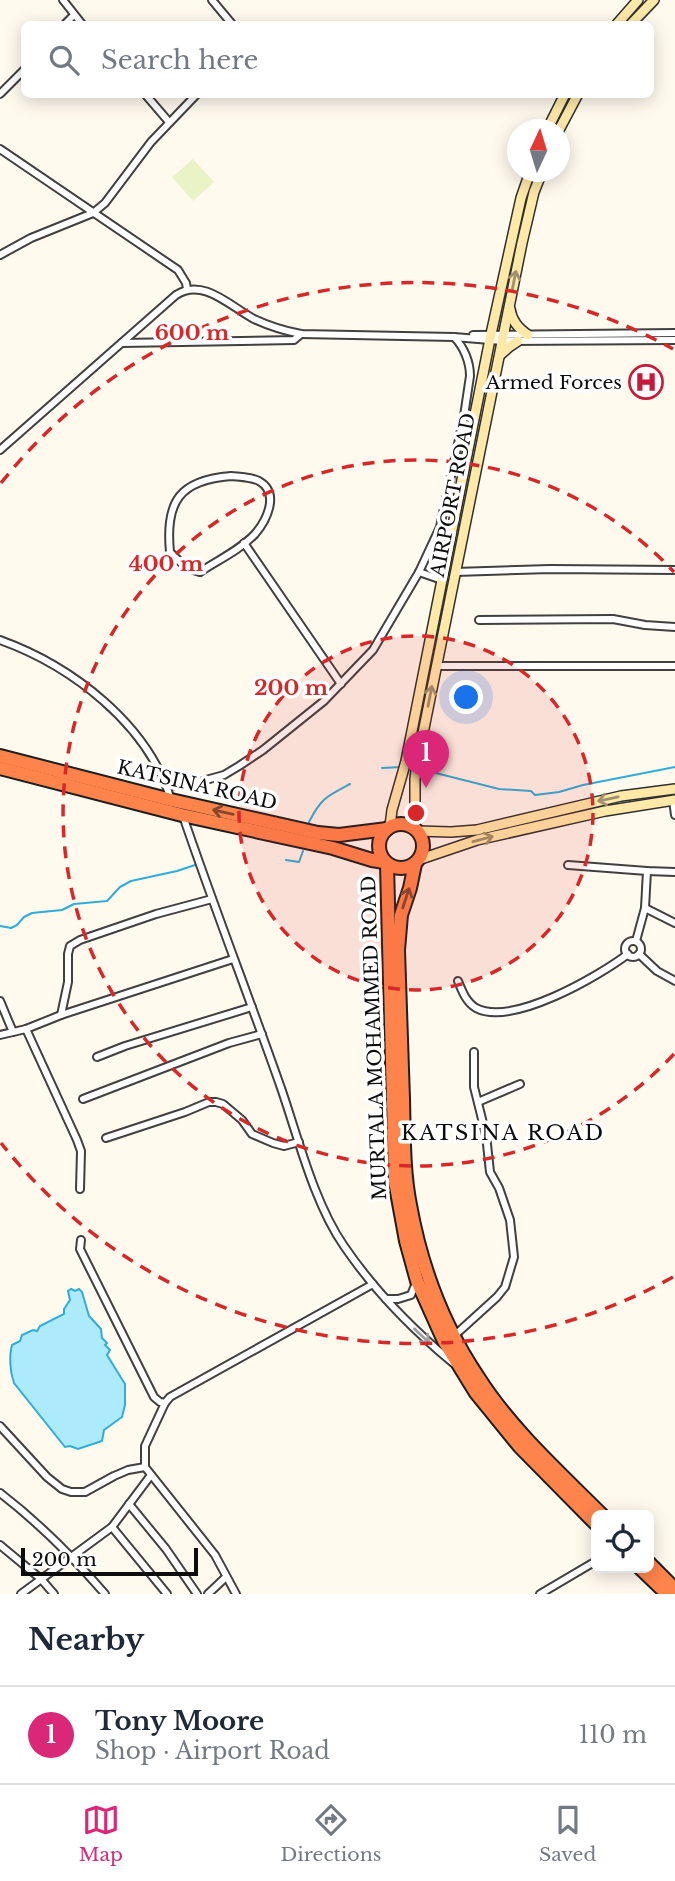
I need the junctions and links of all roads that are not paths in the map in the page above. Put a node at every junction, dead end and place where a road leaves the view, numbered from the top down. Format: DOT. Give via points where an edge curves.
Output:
graph roads {
  1 [pos="63,0"];
  2 [pos="212,0"];
  3 [pos="638,0"];
  4 [pos="654,0"];
  5 [pos="74,16"];
  6 [pos="68,21"];
  7 [pos="79,21"];
  8 [pos="230,21"];
  9 [pos="620,21"];
  10 [pos="634,21"];
  11 [pos="21,73"];
  12 [pos="0,94"];
  13 [pos="148,98"];
  14 [pos="193,98"];
  15 [pos="563,98"];
  16 [pos="576,98"];
  17 [pos="552,119"];
  18 [pos="565,119"];
  19 [pos="169,122"];
  20 [pos="0,149"];
  21 [pos="527,182"];
  22 [pos="538,182"];
  23 [pos="93,213"];
  24 [pos="0,255"];
  25 [pos="187,289"];
  26 [pos="509,306"];
  27 [pos="675,333"];
  28 [pos="301,334"];
  29 [pos="528,335"];
  30 [pos="456,337"];
  31 [pos="490,337"];
  32 [pos="503,338"];
  33 [pos="675,340"];
  34 [pos="518,341"];
  35 [pos="122,343"];
  36 [pos="499,357"];
  37 [pos="0,450"];
  38 [pos="244,543"];
  39 [pos="675,570"];
  40 [pos="419,572"];
  41 [pos="455,572"];
  42 [pos="442,580"];
  43 [pos="479,620"];
  44 [pos="675,627"];
  45 [pos="0,640"];
  46 [pos="436,666"];
  47 [pos="675,666"];
  48 [pos="341,684"];
  49 [pos="0,756"];
  50 [pos="0,768"];
  51 [pos="167,786"];
  52 [pos="675,789"];
  53 [pos="171,800"];
  54 [pos="674,800"];
  55 [pos="183,815"];
  56 [pos="675,815"];
  57 [pos="388,828"];
  58 [pos="416,830"];
  59 [pos="416,862"];
  60 [pos="385,863"];
  61 [pos="568,865"];
  62 [pos="647,871"];
  63 [pos="675,872"];
  64 [pos="212,899"];
  65 [pos="645,908"];
  66 [pos="675,923"];
  67 [pos="636,941"];
  68 [pos="628,954"];
  69 [pos="639,954"];
  70 [pos="233,959"];
  71 [pos="458,981"];
  72 [pos="675,981"];
  73 [pos="0,1001"];
  74 [pos="252,1007"];
  75 [pos="61,1015"];
  76 [pos="26,1029"];
  77 [pos="13,1032"];
  78 [pos="262,1034"];
  79 [pos="0,1035"];
  80 [pos="474,1052"];
  81 [pos="97,1057"];
  82 [pos="520,1084"];
  83 [pos="83,1099"];
  84 [pos="478,1102"];
  85 [pos="106,1138"];
  86 [pos="299,1142"];
  87 [pos="79,1189"];
  88 [pos="80,1240"];
  89 [pos="417,1282"];
  90 [pos="373,1284"];
  91 [pos="386,1299"];
  92 [pos="453,1336"];
  93 [pos="461,1370"];
  94 [pos="165,1403"];
  95 [pos="0,1426"];
  96 [pos="145,1467"];
  97 [pos="151,1475"];
  98 [pos="0,1493"];
  99 [pos="129,1504"];
  100 [pos="597,1510"];
  101 [pos="591,1519"];
  102 [pos="112,1527"];
  103 [pos="0,1545"];
  104 [pos="73,1557"];
  105 [pos="591,1564"];
  106 [pos="654,1568"];
  107 [pos="645,1573"];
  108 [pos="226,1577"];
  109 [pos="41,1579"];
  110 [pos="675,1589"];
  111 [pos="22,1594"];
  112 [pos="54,1594"];
  113 [pos="105,1594"];
  114 [pos="167,1594"];
  115 [pos="197,1594"];
  116 [pos="208,1594"];
  117 [pos="236,1594"];
  118 [pos="540,1594"];
  119 [pos="667,1594"];
  1 -- 5 [label="street"];
  2 -- 8 [label="street"];
  3 -- 9 [label="street"];
  4 -- 10 [label="street"];
  5 -- 6 [label="street"];
  5 -- 7 [label="street"];
  11 -- 12 [label="street"];
  13 -- 19 [label="street"];
  14 -- 19 [label="street"];
  15 -- 17 [label="street"];
  16 -- 18 [label="street"];
  19 -- 23 [label="street"];
  20 -- 23 [label="street"];
  21 -- 31 [label="street, AIRPORT ROAD"];
  26 -- 22 [label="street, AIRPORT ROAD, one-way"];
  23 -- 24 [label="street"];
  23 -- 25 [label="street" via="178,271"];
  25 -- 28 [label="street" via="206,291 254,318"];
  25 -- 35 [label="street"];
  26 -- 29 [label="street" via="513,320"];
  26 -- 32 [label="street, AIRPORT ROAD"];
  27 -- 29 [label="street"];
  28 -- 30 [label="street"];
  28 -- 35 [label="street" via="294,340"];
  29 -- 32 [label="street"];
  30 -- 31 [label="street"];
  30 -- 40 [label="street" via="470,376 444,511"];
  31 -- 32 [label="street"];
  31 -- 42 [label="street, AIRPORT ROAD"];
  32 -- 34 [label="street"];
  32 -- 36 [label="street, AIRPORT ROAD"];
  33 -- 34 [label="street"];
  34 -- 36 [label="street"];
  35 -- 37 [label="street"];
  36 -- 41 [label="street, AIRPORT ROAD"];
  38 -- 38 [label="street" via="200,572 181,563 170,552 169,538 181,492 210,477 258,480 267,487 267,517"];
  38 -- 48 [label="street"];
  39 -- 41 [label="street"];
  40 -- 42 [label="street"];
  40 -- 48 [label="street" via="373,650"];
  41 -- 46 [label="street, AIRPORT ROAD"];
  42 -- 57 [label="street, AIRPORT ROAD" via="403,776"];
  43 -- 44 [label="street" via="613,619"];
  45 -- 51 [label="street" via="46,659 103,701 133,730"];
  46 -- 47 [label="street"];
  58 -- 46 [label="street, AIRPORT ROAD, one-way" via="415,779"];
  48 -- 51 [label="street" via="264,750 224,775"];
  49 -- 53 [label="highway, KATSINA ROAD"];
  50 -- 55 [label="highway, KATSINA ROAD"];
  51 -- 53 [label="street"];
  52 -- 58 [label="street, one-way" via="621,796 477,830"];
  57 -- 53 [label="highway, KATSINA ROAD, one-way" via="328,835"];
  54 -- 56 [label="street"];
  59 -- 54 [label="street, one-way" via="477,840"];
  55 -- 60 [label="highway, KATSINA ROAD"];
  55 -- 64 [label="street"];
  57 -- 58 [label="highway" via="401,824"];
  57 -- 60 [label="highway" via="378,846"];
  58 -- 59 [label="highway" via="423,846"];
  59 -- 60 [label="highway" via="399,869"];
  92 -- 59 [label="highway, MURTALA MOHAMMED ROAD, one-way" via="415,1235 405,1165 398,950 401,915"];
  60 -- 89 [label="highway, MURTALA MOHAMMED ROAD" via="393,1148 406,1241"];
  61 -- 62 [label="street"];
  62 -- 63 [label="street"];
  62 -- 65 [label="street"];
  64 -- 70 [label="street"];
  64 -- 75 [label="street" via="70,946"];
  65 -- 66 [label="street"];
  65 -- 67 [label="street"];
  67 -- 68 [label="street" via="626,946"];
  67 -- 69 [label="street" via="641,947"];
  68 -- 69 [label="street"];
  68 -- 71 [label="street" via="549,1000 504,1011 476,1007"];
  69 -- 72 [label="street"];
  70 -- 74 [label="street"];
  70 -- 75 [label="street"];
  73 -- 77 [label="street"];
  74 -- 78 [label="street"];
  74 -- 81 [label="street"];
  75 -- 76 [label="street"];
  76 -- 77 [label="street"];
  76 -- 87 [label="street" via="77,1140"];
  77 -- 79 [label="street"];
  78 -- 83 [label="street"];
  78 -- 86 [label="street"];
  80 -- 84 [label="street"];
  82 -- 84 [label="street"];
  84 -- 92 [label="street" via="490,1172 510,1220 514,1257 505,1287"];
  85 -- 86 [label="street" via="216,1102 252,1133 285,1146"];
  86 -- 90 [label="street" via="334,1229"];
  88 -- 94 [label="street" via="80,1249 154,1397"];
  89 -- 91 [label="street" via="411,1294"];
  89 -- 93 [label="highway, MURTALA MOHAMMED ROAD"];
  90 -- 91 [label="street"];
  90 -- 94 [label="street"];
  91 -- 93 [label="street, one-way"];
  92 -- 100 [label="highway, MURTALA MOHAMMED ROAD" via="505,1413"];
  93 -- 101 [label="highway, MURTALA MOHAMMED ROAD" via="520,1447"];
  94 -- 96 [label="street" via="145,1446"];
  95 -- 96 [label="street" via="47,1477 71,1492 85,1492 128,1470"];
  96 -- 97 [label="street"];
  97 -- 99 [label="street"];
  97 -- 108 [label="street" via="215,1555"];
  98 -- 104 [label="street"];
  99 -- 102 [label="street"];
  99 -- 115 [label="street"];
  102 -- 104 [label="street"];
  102 -- 114 [label="street"];
  103 -- 109 [label="street"];
  104 -- 109 [label="street"];
  104 -- 113 [label="street"];
  105 -- 118 [label="street"];
  106 -- 110 [label="highway"];
  107 -- 119 [label="highway"];
  108 -- 116 [label="street"];
  108 -- 117 [label="street"];
  109 -- 111 [label="street"];
  109 -- 112 [label="street"];
}
